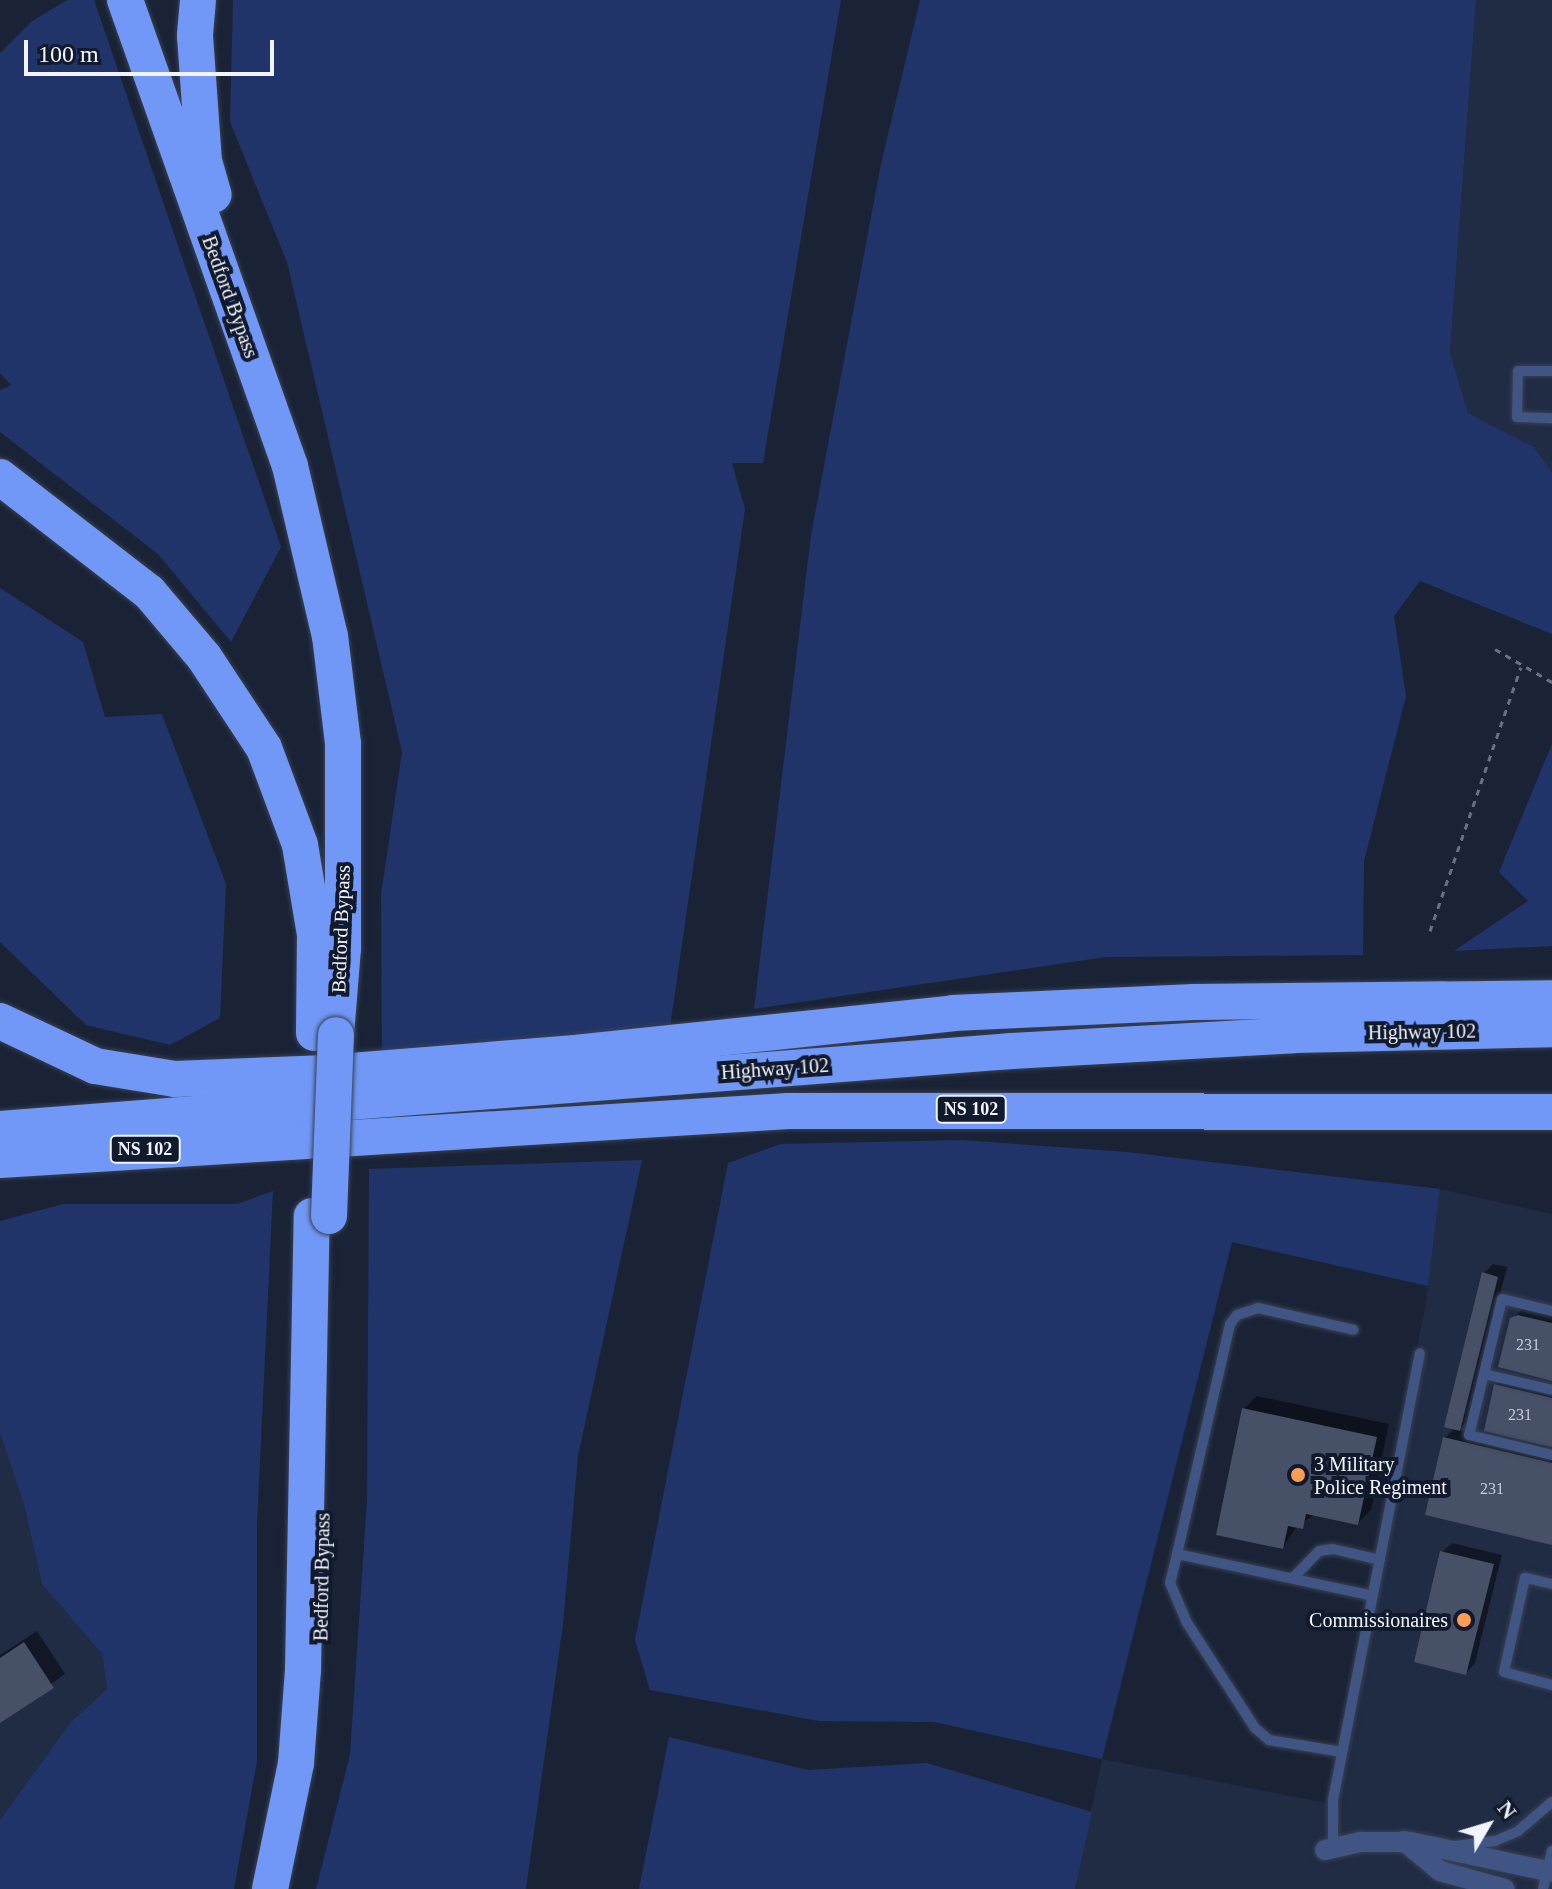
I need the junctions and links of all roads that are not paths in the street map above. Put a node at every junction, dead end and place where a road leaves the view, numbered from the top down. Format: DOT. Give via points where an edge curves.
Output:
graph roads {
  1 [pos="125,0"];
  2 [pos="198,0"];
  3 [pos="1552,371"];
  4 [pos="1552,418"];
  5 [pos="290,466"];
  6 [pos="0,477"];
  7 [pos="1552,998"];
  8 [pos="1335,999"];
  9 [pos="0,1021"];
  10 [pos="1552,1029"];
  11 [pos="325,1036"];
  12 [pos="571,1085"];
  13 [pos="1552,1112"];
  14 [pos="0,1129"];
  15 [pos="290,1138"];
  16 [pos="0,1160"];
  17 [pos="0,1185"];
  18 [pos="320,1216"];
  19 [pos="1552,1311"];
  20 [pos="1354,1330"];
  21 [pos="1420,1353"];
  22 [pos="1484,1374"];
  23 [pos="1552,1390"];
  24 [pos="1552,1455"];
  25 [pos="1177,1554"];
  26 [pos="1380,1560"];
  27 [pos="1293,1578"];
  28 [pos="1552,1584"];
  29 [pos="1373,1596"];
  30 [pos="1552,1685"];
  31 [pos="1342,1752"];
  32 [pos="1552,1802"];
  33 [pos="1404,1841"];
  34 [pos="1448,1847"];
  35 [pos="1329,1849"];
  36 [pos="1549,1870"];
  37 [pos="270,1889"];
  38 [pos="289,1889"];
  39 [pos="1505,1889"];
  1 -- 5 [label="highway, Bedford Bypass"];
  2 -- 5 [label="highway" via="195,36 204,161"];
  3 -- 4 [label="lane" via="1518,371 1517,417"];
  5 -- 11 [label="highway, Bedford Bypass" via="330,636 343,744 343,948"];
  6 -- 11 [label="highway, Bedford Bypass" via="149,592 204,657 264,748 300,845"];
  7 -- 8 [label="highway"];
  8 -- 9 [label="highway" via="953,1013 575,1053 175,1079 95,1066"];
  8 -- 12 [label="highway" via="1195,1020 605,1072"];
  10 -- 12 [label="highway, Highway 102 / NS 102" via="1294,1035"];
  11 -- 18 [label="highway, Bedford Bypass, bridge"];
  12 -- 14 [label="highway, Highway 102 / NS 102"];
  13 -- 15 [label="highway, Highway 102 / NS 102" via="788,1111"];
  15 -- 16 [label="highway, Highway 102 / NS 102"];
  15 -- 17 [label="highway"];
  18 -- 37 [label="highway, Bedford Bypass" via="303,1670 296,1763"];
  18 -- 38 [label="highway, Bedford Bypass" via="321,1664 311,1771"];
  19 -- 22 [label="lane" via="1502,1299"];
  20 -- 25 [label="lane" via="1258,1308 1237,1315 1230,1324"];
  21 -- 26 [label="lane"];
  22 -- 23 [label="lane"];
  22 -- 24 [label="lane" via="1469,1435"];
  25 -- 27 [label="lane"];
  25 -- 31 [label="lane" via="1170,1583 1175,1599 1255,1728 1269,1740"];
  26 -- 27 [label="lane" via="1333,1549 1319,1551"];
  26 -- 29 [label="lane"];
  27 -- 29 [label="lane"];
  28 -- 30 [label="lane" via="1525,1578 1504,1672"];
  29 -- 31 [label="lane"];
  31 -- 35 [label="lane"];
  32 -- 34 [label="lane" via="1518,1831 1495,1841"];
  33 -- 34 [label="street"];
  33 -- 35 [label="street"];
  33 -- 39 [label="street" via="1440,1871"];
  34 -- 36 [label="street"];
}
